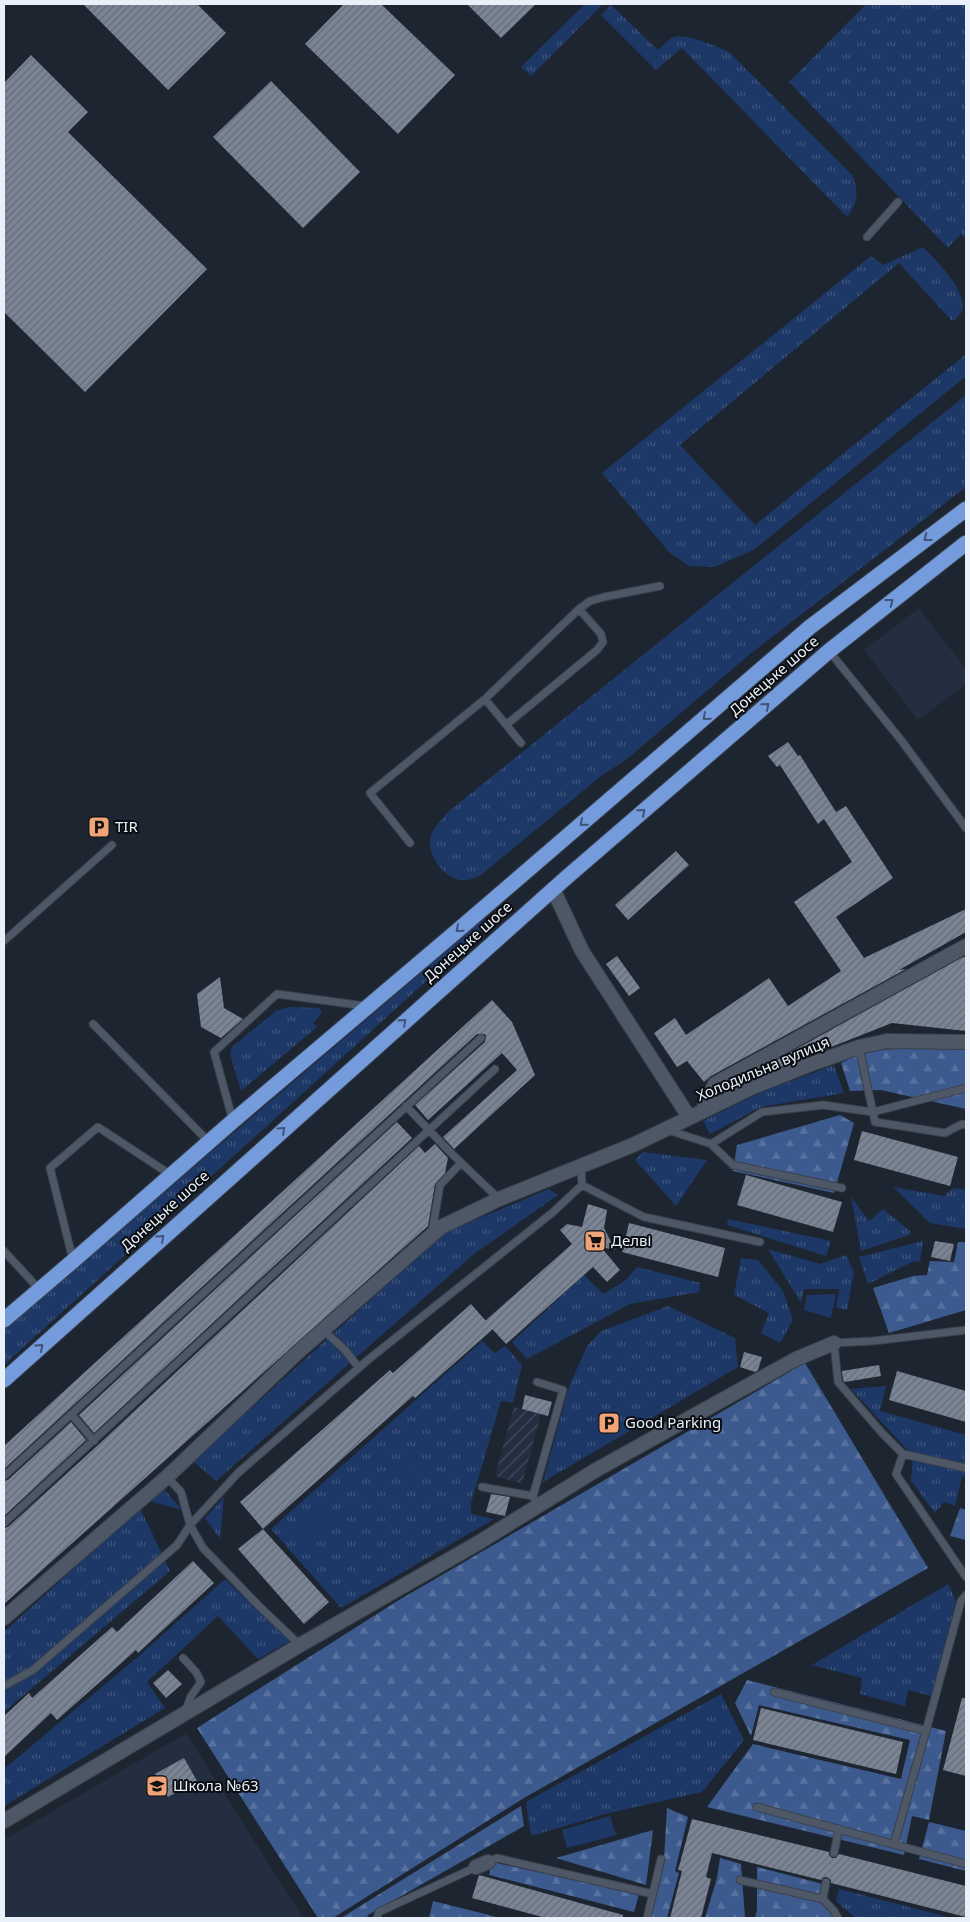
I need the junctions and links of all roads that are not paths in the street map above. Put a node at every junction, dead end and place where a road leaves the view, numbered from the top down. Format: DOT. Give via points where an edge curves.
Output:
graph roads {
  1 [pos="898,202"];
  2 [pos="866,237"];
  3 [pos="966,508"];
  4 [pos="966,543"];
  5 [pos="660,586"];
  6 [pos="579,609"];
  7 [pos="829,651"];
  8 [pos="485,699"];
  9 [pos="506,724"];
  10 [pos="521,743"];
  11 [pos="966,828"];
  12 [pos="410,843"];
  13 [pos="112,845"];
  14 [pos="552,889"];
  15 [pos="4,941"];
  16 [pos="966,946"];
  17 [pos="368,1007"];
  18 [pos="92,1024"];
  19 [pos="481,1038"];
  20 [pos="966,1042"];
  21 [pos="859,1047"];
  22 [pos="495,1069"];
  23 [pos="966,1088"];
  24 [pos="406,1106"];
  25 [pos="703,1110"];
  26 [pos="873,1112"];
  27 [pos="689,1117"];
  28 [pos="233,1120"];
  29 [pos="966,1125"];
  30 [pos="666,1129"];
  31 [pos="429,1130"];
  32 [pos="209,1142"];
  33 [pos="711,1144"];
  34 [pos="461,1163"];
  35 [pos="581,1166"];
  36 [pos="172,1175"];
  37 [pos="582,1186"];
  38 [pos="842,1188"];
  39 [pos="499,1199"];
  40 [pos="432,1235"];
  41 [pos="760,1242"];
  42 [pos="4,1251"];
  43 [pos="73,1262"];
  44 [pos="39,1289"];
  45 [pos="4,1320"];
  46 [pos="323,1330"];
  47 [pos="966,1330"];
  48 [pos="834,1343"];
  49 [pos="359,1368"];
  50 [pos="4,1380"];
  51 [pos="537,1382"];
  52 [pos="72,1415"];
  53 [pos="94,1440"];
  54 [pos="903,1454"];
  55 [pos="966,1468"];
  56 [pos="4,1476"];
  57 [pos="167,1477"];
  58 [pos="482,1488"];
  59 [pos="536,1501"];
  60 [pos="4,1523"];
  61 [pos="190,1525"];
  62 [pos="966,1577"];
  63 [pos="966,1594"];
  64 [pos="4,1618"];
  65 [pos="300,1645"];
  66 [pos="183,1658"];
  67 [pos="4,1686"];
  68 [pos="774,1692"];
  69 [pos="184,1714"];
  70 [pos="926,1731"];
  71 [pos="757,1807"];
  72 [pos="4,1821"];
  73 [pos="839,1829"];
  74 [pos="894,1844"];
  75 [pos="834,1853"];
  76 [pos="661,1859"];
  77 [pos="966,1864"];
  78 [pos="740,1880"];
  79 [pos="826,1882"];
  80 [pos="652,1894"];
  81 [pos="823,1899"];
  82 [pos="377,1918"];
  83 [pos="647,1918"];
  84 [pos="838,1918"];
  1 -- 2 [label="lane"];
  3 -- 17 [label="highway, Донецьке шосе, one-way" via="810,627"];
  7 -- 4 [label="highway, Донецьке шосе, one-way"];
  5 -- 6 [label="lane" via="604,597"];
  6 -- 8 [label="lane"];
  6 -- 9 [label="lane" via="601,634 598,650"];
  7 -- 11 [label="lane" via="902,740"];
  14 -- 7 [label="highway, Донецьке шосе, one-way"];
  8 -- 9 [label="lane"];
  8 -- 12 [label="lane" via="370,793"];
  9 -- 10 [label="lane"];
  13 -- 15 [label="lane"];
  14 -- 27 [label="street" via="582,951"];
  50 -- 14 [label="highway, Донецьке шосе, one-way"];
  16 -- 25 [label="street" via="715,1084"];
  17 -- 28 [label="highway, Донецьке шосе"];
  17 -- 28 [label="lane" via="277,994 214,1052"];
  18 -- 32 [label="lane"];
  19 -- 24 [label="lane"];
  20 -- 21 [label="street, Холодильна вулиця" via="887,1041"];
  21 -- 25 [label="street, Холодильна вулиця" via="753,1087"];
  21 -- 26 [label="lane"];
  22 -- 31 [label="lane"];
  23 -- 26 [label="lane"];
  24 -- 31 [label="lane"];
  24 -- 52 [label="lane"];
  25 -- 27 [label="street, Холодильна вулиця"];
  26 -- 29 [label="lane" via="875,1122 945,1133"];
  26 -- 33 [label="lane" via="823,1104 762,1112"];
  27 -- 30 [label="street, Холодильна вулиця"];
  28 -- 32 [label="highway, Донецьке шосе"];
  30 -- 33 [label="lane"];
  30 -- 35 [label="street, Холодильна вулиця"];
  31 -- 34 [label="lane"];
  31 -- 53 [label="lane"];
  32 -- 36 [label="highway, Донецьке шосе"];
  33 -- 38 [label="lane" via="733,1164"];
  34 -- 39 [label="lane"];
  34 -- 40 [label="lane" via="440,1186"];
  35 -- 37 [label="lane"];
  35 -- 39 [label="street, Холодильна вулиця"];
  36 -- 43 [label="highway, Донецьке шосе"];
  36 -- 43 [label="lane" via="98,1127 50,1168"];
  37 -- 41 [label="lane" via="644,1217"];
  37 -- 49 [label="lane" via="526,1236"];
  39 -- 40 [label="street, Холодильна вулиця" via="441,1227"];
  40 -- 46 [label="street, Холодильна вулиця"];
  42 -- 44 [label="lane"];
  43 -- 44 [label="highway, Донецьке шосе"];
  44 -- 45 [label="highway, Донецьке шосе"];
  46 -- 49 [label="lane"];
  46 -- 57 [label="street, Холодильна вулиця"];
  47 -- 48 [label="lane"];
  48 -- 54 [label="lane" via="838,1382"];
  48 -- 59 [label="street" via="796,1359"];
  49 -- 61 [label="lane" via="238,1473"];
  51 -- 59 [label="lane" via="563,1390"];
  52 -- 53 [label="lane"];
  52 -- 56 [label="lane"];
  53 -- 60 [label="lane"];
  54 -- 55 [label="lane"];
  54 -- 62 [label="lane" via="896,1474"];
  57 -- 61 [label="lane" via="181,1492"];
  57 -- 64 [label="street, Холодильна вулиця"];
  58 -- 59 [label="lane"];
  59 -- 65 [label="street" via="478,1543"];
  61 -- 65 [label="lane" via="203,1548"];
  61 -- 67 [label="lane" via="177,1545 33,1670"];
  63 -- 70 [label="lane" via="961,1601"];
  65 -- 69 [label="street"];
  66 -- 69 [label="lane" via="201,1682"];
  68 -- 70 [label="lane"];
  69 -- 72 [label="street"];
  70 -- 74 [label="lane"];
  71 -- 73 [label="lane"];
  73 -- 74 [label="lane"];
  73 -- 75 [label="lane"];
  74 -- 77 [label="lane"];
  76 -- 80 [label="lane"];
  78 -- 81 [label="lane"];
  79 -- 81 [label="lane"];
  80 -- 82 [label="lane" via="496,1858 379,1912"];
  80 -- 83 [label="lane"];
  81 -- 84 [label="lane"];
}
